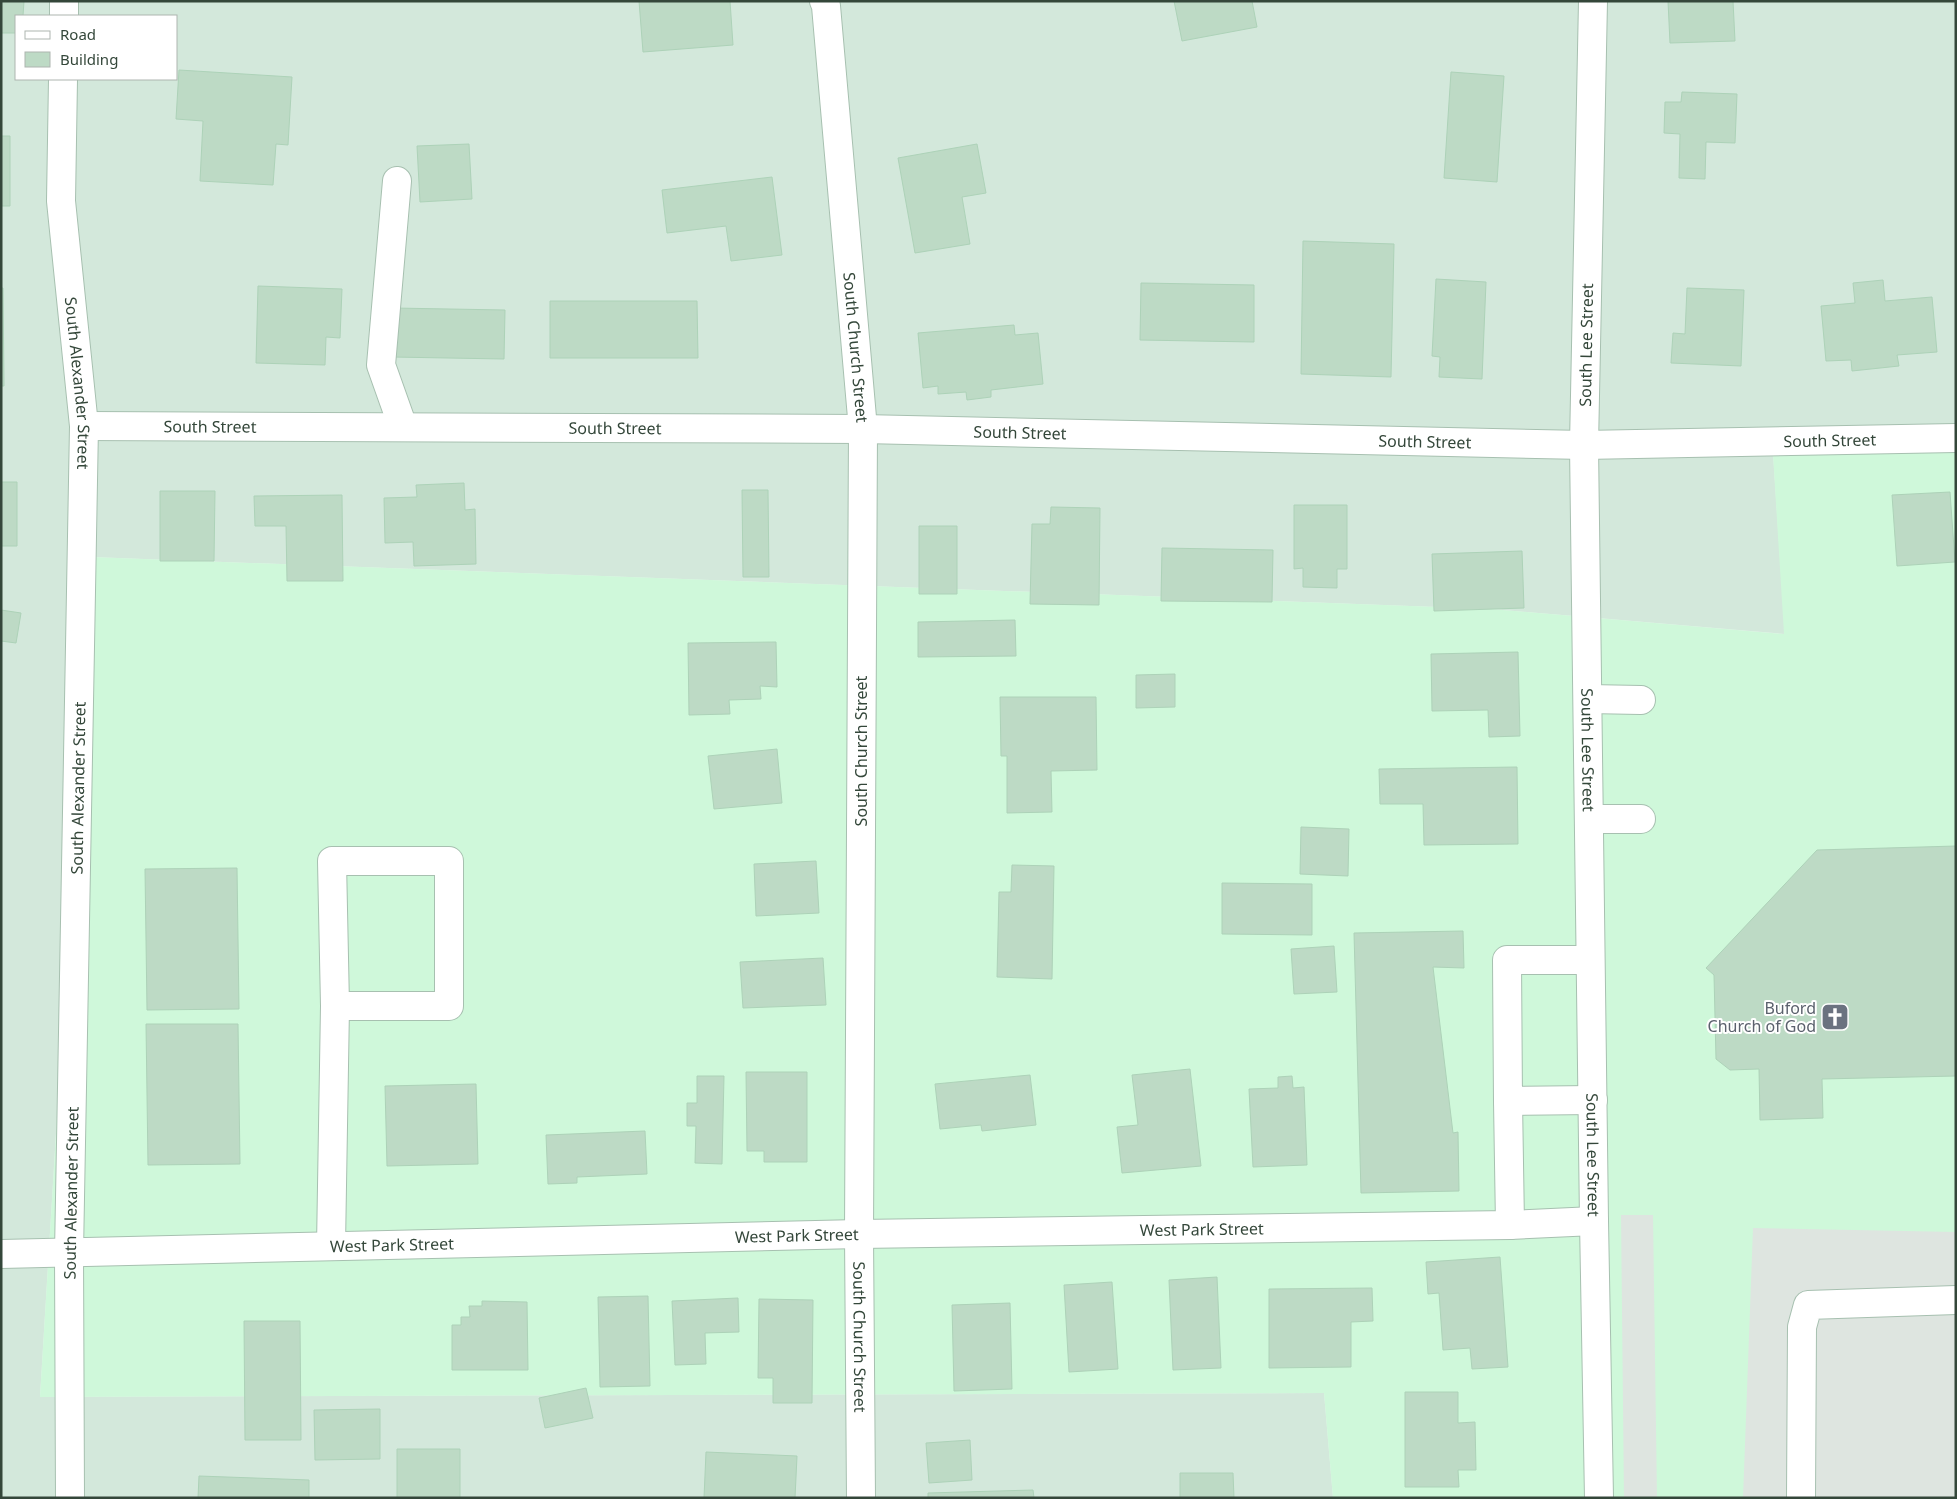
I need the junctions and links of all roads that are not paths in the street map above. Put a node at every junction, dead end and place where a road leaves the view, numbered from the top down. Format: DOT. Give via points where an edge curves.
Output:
graph roads {
  1 [pos="64,1"];
  2 [pos="1593,1"];
  3 [pos="832,3"];
  4 [pos="64,15"];
  5 [pos="63,80"];
  6 [pos="397,181"];
  7 [pos="84,426"];
  8 [pos="403,427"];
  9 [pos="863,429"];
  10 [pos="1956,438"];
  11 [pos="1584,446"];
  12 [pos="1588,699"];
  13 [pos="1641,700"];
  14 [pos="1589,819"];
  15 [pos="1641,819"];
  16 [pos="1590,960"];
  17 [pos="334,1006"];
  18 [pos="1593,1100"];
  19 [pos="1508,1101"];
  20 [pos="1594,1221"];
  21 [pos="1510,1225"];
  22 [pos="859,1234"];
  23 [pos="332,1246"];
  24 [pos="69,1253"];
  25 [pos="1,1254"];
  26 [pos="1956,1300"];
  27 [pos="70,1498"];
  28 [pos="861,1498"];
  29 [pos="1599,1498"];
  30 [pos="1801,1498"];
  1 -- 4 [label="street"];
  2 -- 11 [label="street, South Lee Street"];
  3 -- 9 [label="street, South Church Street"];
  5 -- 7 [label="street, South Alexander Street" via="61,201"];
  6 -- 8 [label="street" via="381,365"];
  7 -- 8 [label="street, South Street"];
  7 -- 24 [label="street, South Alexander Street"];
  8 -- 9 [label="street, South Street"];
  9 -- 11 [label="street, South Street"];
  9 -- 22 [label="street, South Church Street"];
  10 -- 11 [label="street, South Street"];
  11 -- 12 [label="street, South Lee Street"];
  12 -- 13 [label="street"];
  12 -- 14 [label="street, South Lee Street"];
  14 -- 15 [label="street"];
  14 -- 16 [label="street, South Lee Street"];
  16 -- 18 [label="street, South Lee Street"];
  16 -- 19 [label="street" via="1507,960"];
  17 -- 17 [label="street" via="332,861 449,861 449,1006"];
  17 -- 23 [label="street"];
  18 -- 19 [label="street"];
  18 -- 20 [label="street, South Lee Street"];
  19 -- 21 [label="street"];
  20 -- 21 [label="street, West Park Street"];
  20 -- 29 [label="street, South Lee Street"];
  21 -- 22 [label="street, West Park Street"];
  22 -- 23 [label="street, West Park Street"];
  22 -- 28 [label="street, South Church Street"];
  23 -- 24 [label="street, West Park Street"];
  24 -- 25 [label="street, West Park Street"];
  24 -- 27 [label="street, South Alexander Street"];
  26 -- 30 [label="street" via="1808,1305 1802,1327"];
}
